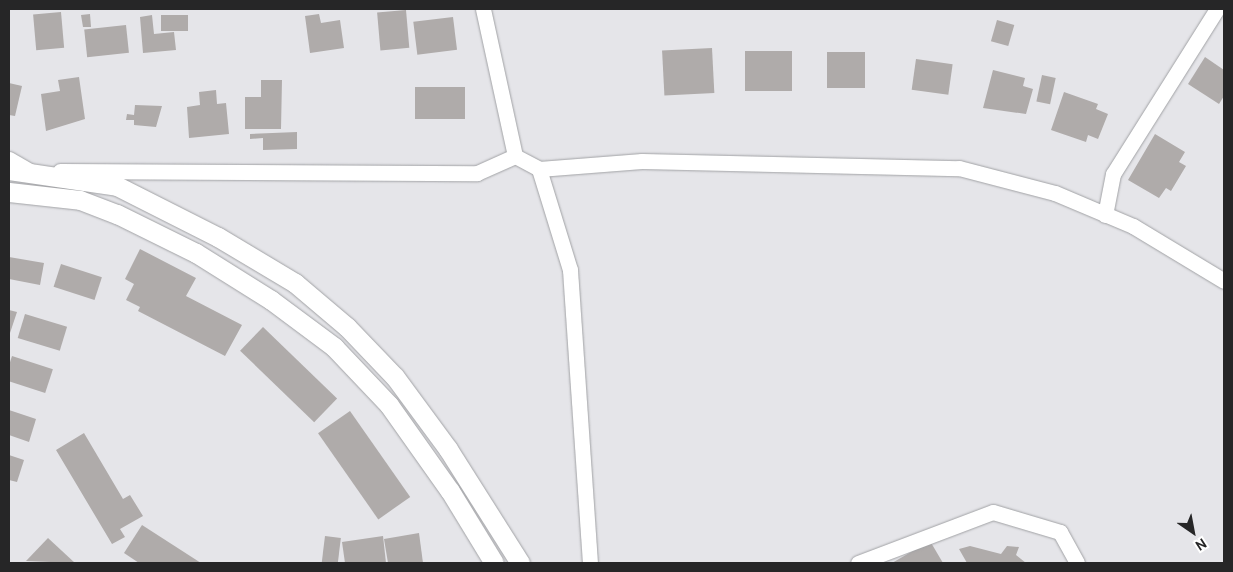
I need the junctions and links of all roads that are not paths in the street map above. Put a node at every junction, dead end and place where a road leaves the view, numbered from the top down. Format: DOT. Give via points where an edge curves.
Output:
graph roads {
  1 [pos="483,9"];
  2 [pos="1217,9"];
  3 [pos="515,156"];
  4 [pos="9,159"];
  5 [pos="540,169"];
  6 [pos="9,170"];
  7 [pos="30,171"];
  8 [pos="9,192"];
  9 [pos="1106,215"];
  10 [pos="1224,282"];
  11 [pos="494,563"];
  12 [pos="520,563"];
  13 [pos="590,563"];
  14 [pos="858,563"];
  15 [pos="1077,563"];
  1 -- 3 [label="street"];
  2 -- 9 [label="street" via="1113,174"];
  3 -- 5 [label="street"];
  3 -- 7 [label="street" via="477,173"];
  4 -- 7 [label="street"];
  5 -- 9 [label="street" via="642,161 958,168 1055,193"];
  5 -- 13 [label="street" via="570,270"];
  6 -- 7 [label="street"];
  7 -- 12 [label="street" via="117,186 218,237 294,283 347,327 394,377 448,449"];
  8 -- 11 [label="street" via="80,200 117,214 196,253 271,300 334,347 389,405 450,491"];
  9 -- 10 [label="street"];
  14 -- 15 [label="street" via="993,512 1060,532"];
}
